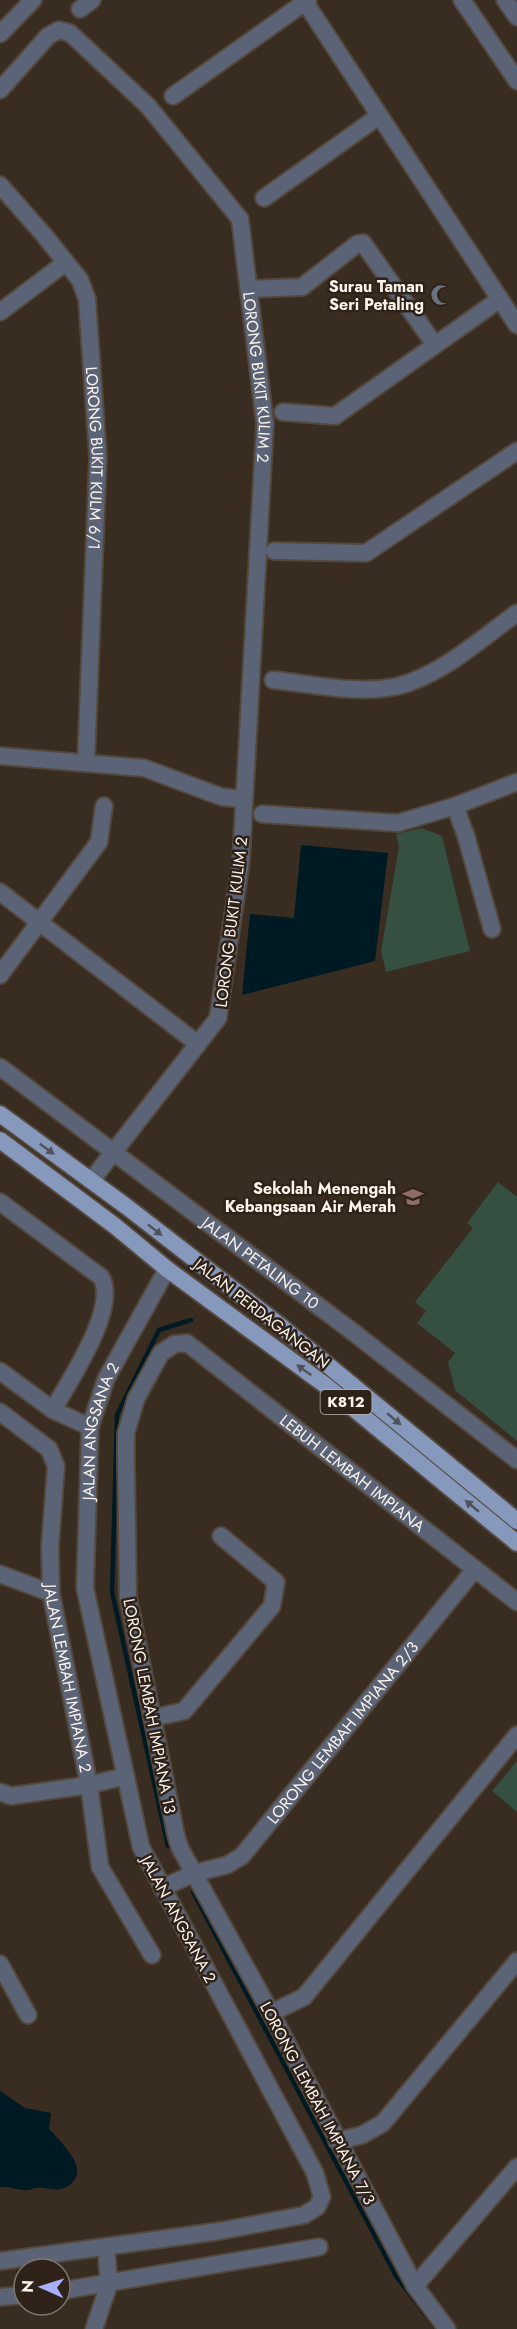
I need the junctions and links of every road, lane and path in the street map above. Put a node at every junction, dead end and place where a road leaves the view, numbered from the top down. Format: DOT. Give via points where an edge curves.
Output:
graph roads {
  1 [pos="33,0"];
  2 [pos="462,0"];
  3 [pos="307,1"];
  4 [pos="0,34"];
  5 [pos="517,81"];
  6 [pos="0,90"];
  7 [pos="172,96"];
  8 [pos="380,116"];
  9 [pos="0,185"];
  10 [pos="264,198"];
  11 [pos="65,263"];
  12 [pos="249,289"];
  13 [pos="500,299"];
  14 [pos="0,312"];
  15 [pos="517,325"];
  16 [pos="435,345"];
  17 [pos="283,412"];
  18 [pos="517,451"];
  19 [pos="274,551"];
  20 [pos="517,614"];
  21 [pos="273,680"];
  22 [pos="0,756"];
  23 [pos="86,763"];
  24 [pos="517,782"];
  25 [pos="244,799"];
  26 [pos="104,806"];
  27 [pos="455,806"];
  28 [pos="262,814"];
  29 [pos="0,892"];
  30 [pos="39,922"];
  31 [pos="492,928"];
  32 [pos="0,975"];
  33 [pos="198,1044"];
  34 [pos="0,1068"];
  35 [pos="0,1114"];
  36 [pos="0,1140"];
  37 [pos="113,1152"];
  38 [pos="91,1181"];
  39 [pos="0,1202"];
  40 [pos="167,1269"];
  41 [pos="187,1343"];
  42 [pos="0,1371"];
  43 [pos="53,1410"];
  44 [pos="0,1412"];
  45 [pos="90,1427"];
  46 [pos="517,1460"];
  47 [pos="517,1521"];
  48 [pos="221,1536"];
  49 [pos="517,1543"];
  50 [pos="475,1569"];
  51 [pos="0,1574"];
  52 [pos="51,1593"];
  53 [pos="517,1602"];
  54 [pos="152,1718"];
  55 [pos="517,1735"];
  56 [pos="126,1776"];
  57 [pos="89,1785"];
  58 [pos="0,1792"];
  59 [pos="195,1873"];
  60 [pos="162,1888"];
  61 [pos="152,1955"];
  62 [pos="517,1961"];
  63 [pos="0,1964"];
  64 [pos="271,2013"];
  65 [pos="28,2015"];
  66 [pos="337,2141"];
  67 [pos="517,2167"];
  68 [pos="106,2247"];
  69 [pos="319,2247"];
  70 [pos="0,2261"];
  71 [pos="109,2284"];
  72 [pos="415,2286"];
  73 [pos="72,2289"];
  74 [pos="94,2329"];
  75 [pos="447,2329"];
  1 -- 4 [label="street"];
  2 -- 5 [label="street"];
  3 -- 7 [label="street"];
  3 -- 8 [label="street"];
  6 -- 12 [label="street, LORONG BUKIT KULIM 2" via="48,36 59,30 70,33 148,106 240,219"];
  8 -- 10 [label="street"];
  8 -- 13 [label="street"];
  9 -- 11 [label="street, LORONG BUKIT KULM 6/1"];
  11 -- 14 [label="street"];
  11 -- 23 [label="street, LORONG BUKIT KULM 6/1" via="80,280 87,299 98,457"];
  12 -- 16 [label="street" via="302,287 363,243"];
  12 -- 25 [label="street, LORONG BUKIT KULIM 2" via="265,424"];
  13 -- 15 [label="street"];
  13 -- 16 [label="street"];
  16 -- 17 [label="street" via="334,416"];
  18 -- 19 [label="street" via="366,553"];
  20 -- 21 [label="street" via="435,671 399,686 361,689"];
  22 -- 23 [label="street"];
  23 -- 25 [label="street" via="144,768 222,797"];
  24 -- 27 [label="street"];
  25 -- 33 [label="street, LORONG BUKIT KULIM 2" via="241,861 218,1018"];
  26 -- 30 [label="street" via="99,842"];
  27 -- 28 [label="street" via="398,823"];
  27 -- 31 [label="street"];
  29 -- 30 [label="street"];
  30 -- 32 [label="street"];
  30 -- 33 [label="street"];
  33 -- 37 [label="street, LORONG BUKIT KULIM 2"];
  34 -- 37 [label="street, JALAN PETALING 10"];
  35 -- 38 [label="main road, JALAN PERDAGANGAN / K812, one-way"];
  36 -- 40 [label="main road, JALAN PERDAGANGAN / K812"];
  37 -- 38 [label="street, LORONG BUKIT KULIM 2"];
  37 -- 46 [label="street, JALAN PETALING 10"];
  38 -- 47 [label="main road, JALAN PERDAGANGAN / K812, one-way" via="278,1324"];
  39 -- 43 [label="street" via="101,1277 105,1284 102,1313"];
  40 -- 45 [label="street, JALAN ANGSANA 2" via="106,1379"];
  49 -- 40 [label="main road, JALAN PERDAGANGAN / K812, one-way" via="325,1385"];
  41 -- 50 [label="street, LEBUH LEMBAH IMPIANA"];
  41 -- 54 [label="street, LORONG LEMBAH IMPIANA 13" via="175,1344 161,1353 136,1399 126,1433 128,1597"];
  42 -- 43 [label="street"];
  43 -- 45 [label="street"];
  44 -- 52 [label="street, JALAN LEMBAH IMPIANA 2" via="50,1449 56,1466"];
  45 -- 56 [label="street, JALAN ANGSANA 2" via="85,1588"];
  48 -- 54 [label="street" via="276,1582 272,1606 184,1711"];
  50 -- 53 [label="street, LEBUH LEMBAH IMPIANA"];
  50 -- 59 [label="street, LORONG LEMBAH IMPIANA 2/3" via="242,1856 227,1865"];
  51 -- 52 [label="street"];
  52 -- 57 [label="street, JALAN LEMBAH IMPIANA 2"];
  54 -- 59 [label="street, LORONG LEMBAH IMPIANA 13" via="176,1835"];
  55 -- 64 [label="street" via="304,1996"];
  56 -- 57 [label="street"];
  56 -- 60 [label="street, JALAN ANGSANA 2" via="141,1847"];
  57 -- 58 [label="street" via="11,1797"];
  57 -- 61 [label="street, JALAN LEMBAH IMPIANA 2" via="100,1867"];
  59 -- 60 [label="street, LORONG LEMBAH IMPIANA 2/3"];
  59 -- 64 [label="street, LORONG LEMBAH IMPIANA 7/3"];
  60 -- 68 [label="street, JALAN ANGSANA 2" via="315,2173 322,2197 317,2207 303,2215"];
  62 -- 66 [label="street" via="383,2123 362,2135"];
  63 -- 65 [label="street"];
  64 -- 66 [label="street, LORONG LEMBAH IMPIANA 7/3"];
  66 -- 72 [label="street, LORONG LEMBAH IMPIANA 7/3"];
  67 -- 72 [label="street"];
  68 -- 70 [label="street, JALAN ANGSANA 2"];
  68 -- 71 [label="street"];
  69 -- 71 [label="street"];
  71 -- 73 [label="street"];
  71 -- 74 [label="street"];
  72 -- 75 [label="street, LORONG LEMBAH IMPIANA 7/3"];
}
